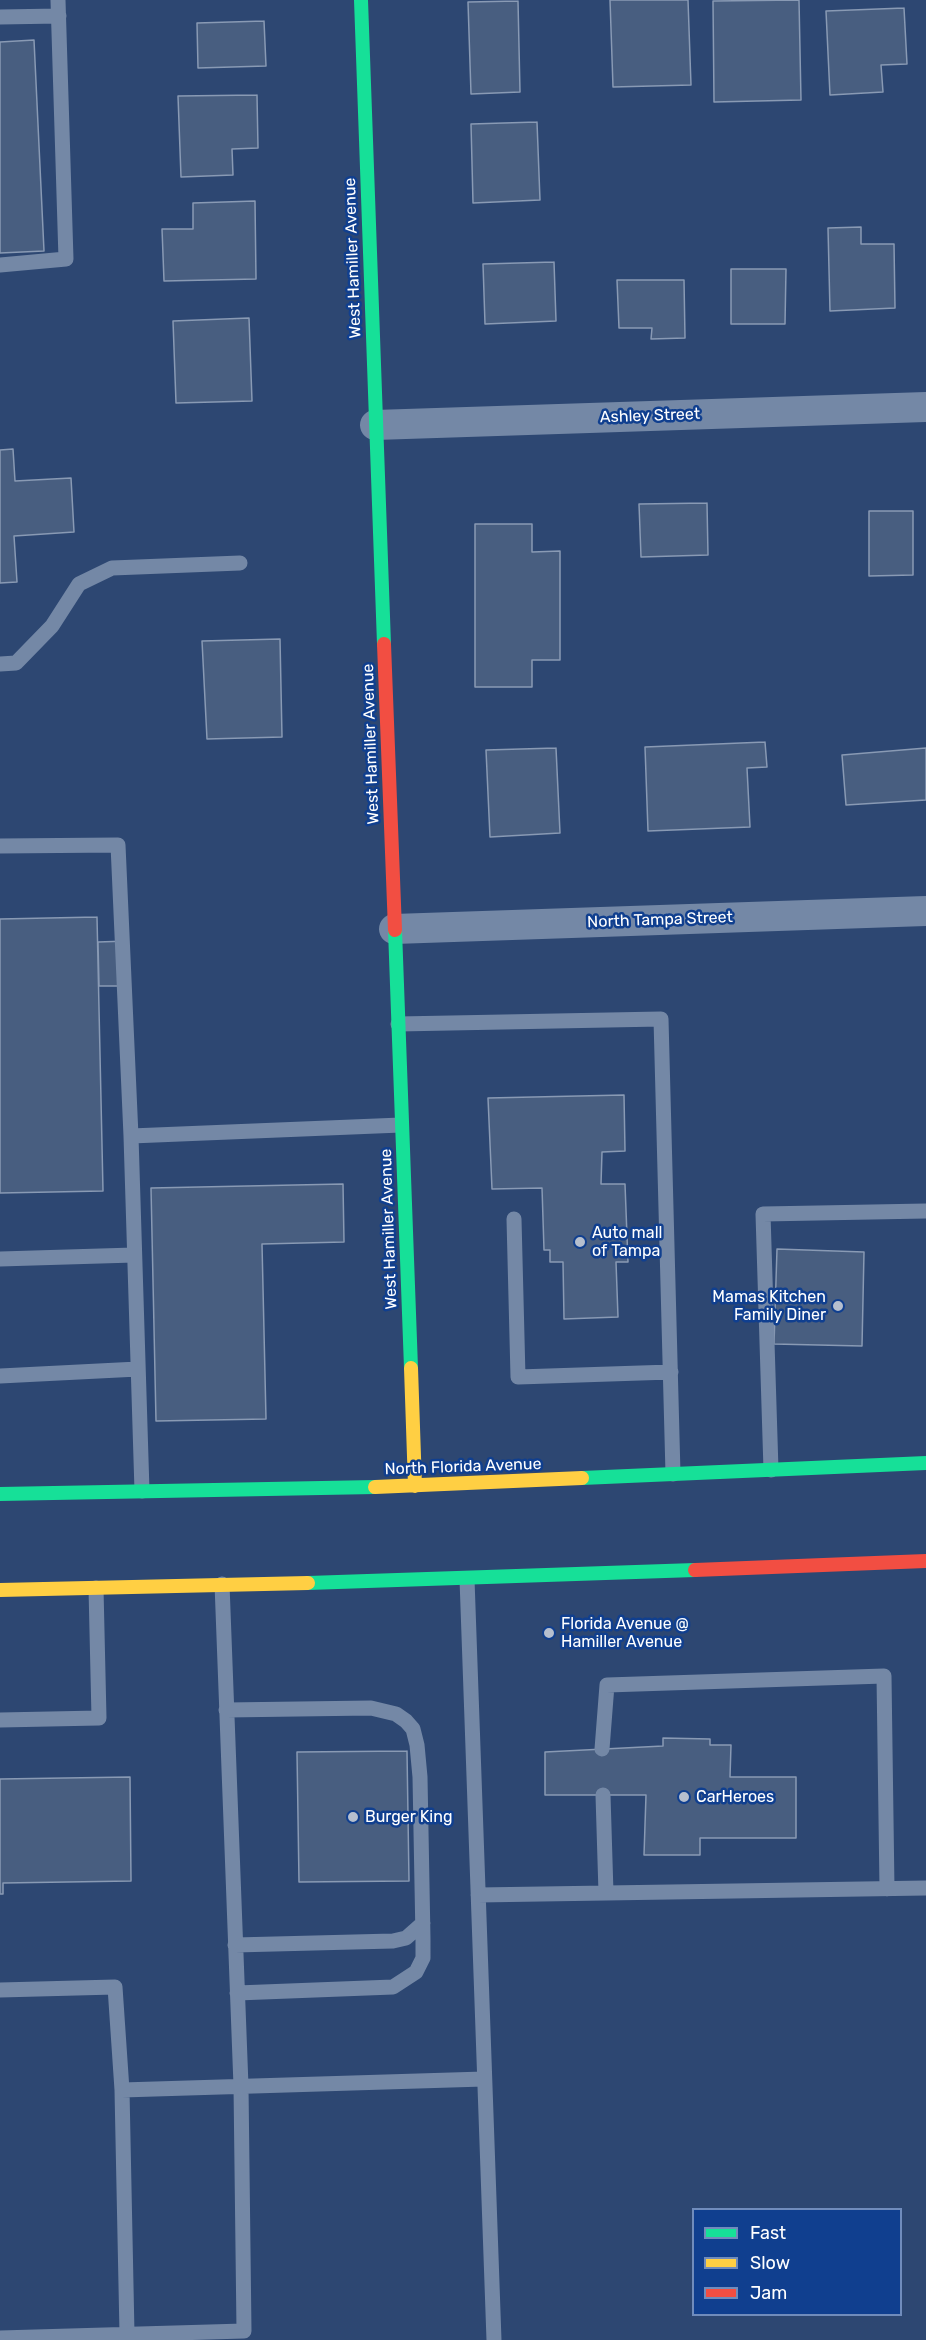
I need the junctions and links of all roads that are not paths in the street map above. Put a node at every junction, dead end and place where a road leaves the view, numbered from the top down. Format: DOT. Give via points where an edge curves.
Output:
graph roads {
  1 [pos="58,0"];
  2 [pos="361,0"];
  3 [pos="59,16"];
  4 [pos="0,17"];
  5 [pos="0,265"];
  6 [pos="926,406"];
  7 [pos="375,425"];
  8 [pos="240,564"];
  9 [pos="0,664"];
  10 [pos="0,846"];
  11 [pos="926,911"];
  12 [pos="394,929"];
  13 [pos="398,1024"];
  14 [pos="401,1125"];
  15 [pos="131,1136"];
  16 [pos="926,1211"];
  17 [pos="514,1219"];
  18 [pos="134,1255"];
  19 [pos="0,1259"];
  20 [pos="138,1369"];
  21 [pos="670,1372"];
  22 [pos="0,1376"];
  23 [pos="926,1463"];
  24 [pos="771,1470"];
  25 [pos="674,1474"];
  26 [pos="415,1486"];
  27 [pos="142,1491"];
  28 [pos="0,1494"];
  29 [pos="926,1561"];
  30 [pos="467,1579"];
  31 [pos="222,1584"];
  32 [pos="96,1588"];
  33 [pos="0,1590"];
  34 [pos="226,1710"];
  35 [pos="0,1720"];
  36 [pos="602,1749"];
  37 [pos="603,1795"];
  38 [pos="926,1888"];
  39 [pos="887,1889"];
  40 [pos="606,1893"];
  41 [pos="478,1895"];
  42 [pos="423,1923"];
  43 [pos="235,1945"];
  44 [pos="0,1989"];
  45 [pos="237,1993"];
  46 [pos="484,2079"];
  47 [pos="241,2086"];
  48 [pos="122,2090"];
  49 [pos="127,2334"];
  50 [pos="244,2336"];
  51 [pos="0,2338"];
  52 [pos="494,2340"];
  1 -- 3 [label="lane"];
  2 -- 7 [label="main road, West Hamiller Avenue"];
  3 -- 4 [label="lane"];
  3 -- 5 [label="lane" via="66,259"];
  6 -- 7 [label="street, Ashley Street"];
  7 -- 12 [label="main road, West Hamiller Avenue"];
  8 -- 9 [label="lane" via="112,568 80,584 52,626 16,663"];
  10 -- 15 [label="lane" via="118,845"];
  11 -- 12 [label="street, North Tampa Street"];
  12 -- 13 [label="main road, West Hamiller Avenue"];
  13 -- 14 [label="main road, West Hamiller Avenue"];
  13 -- 21 [label="lane" via="661,1019"];
  14 -- 15 [label="lane"];
  14 -- 26 [label="main road, West Hamiller Avenue"];
  15 -- 18 [label="lane"];
  16 -- 24 [label="lane" via="763,1214"];
  17 -- 21 [label="lane" via="518,1377"];
  18 -- 19 [label="lane"];
  18 -- 20 [label="lane"];
  20 -- 22 [label="lane"];
  20 -- 27 [label="lane"];
  21 -- 25 [label="lane"];
  23 -- 24 [label="main road, North Florida Avenue"];
  24 -- 25 [label="main road, North Florida Avenue"];
  25 -- 26 [label="main road, North Florida Avenue"];
  26 -- 27 [label="main road, North Florida Avenue"];
  27 -- 28 [label="main road, North Florida Avenue"];
  29 -- 30 [label="main road"];
  30 -- 31 [label="main road"];
  30 -- 41 [label="lane"];
  31 -- 32 [label="main road"];
  31 -- 34 [label="lane"];
  32 -- 33 [label="main road"];
  32 -- 35 [label="lane" via="99,1718"];
  34 -- 42 [label="lane" via="371,1708 396,1714 406,1721 413,1729 417,1745"];
  34 -- 43 [label="lane"];
  36 -- 39 [label="lane" via="607,1685 884,1676"];
  37 -- 40 [label="lane"];
  38 -- 39 [label="lane"];
  39 -- 40 [label="lane"];
  40 -- 41 [label="lane"];
  41 -- 46 [label="lane"];
  42 -- 43 [label="lane" via="406,1938 393,1941"];
  42 -- 45 [label="lane" via="423,1958 416,1972 393,1987"];
  43 -- 45 [label="lane"];
  44 -- 48 [label="lane" via="115,1987"];
  45 -- 47 [label="lane"];
  46 -- 47 [label="lane"];
  46 -- 52 [label="lane"];
  47 -- 48 [label="lane"];
  47 -- 50 [label="lane"];
  48 -- 49 [label="lane"];
  49 -- 50 [label="lane"];
  49 -- 51 [label="lane"];
}
